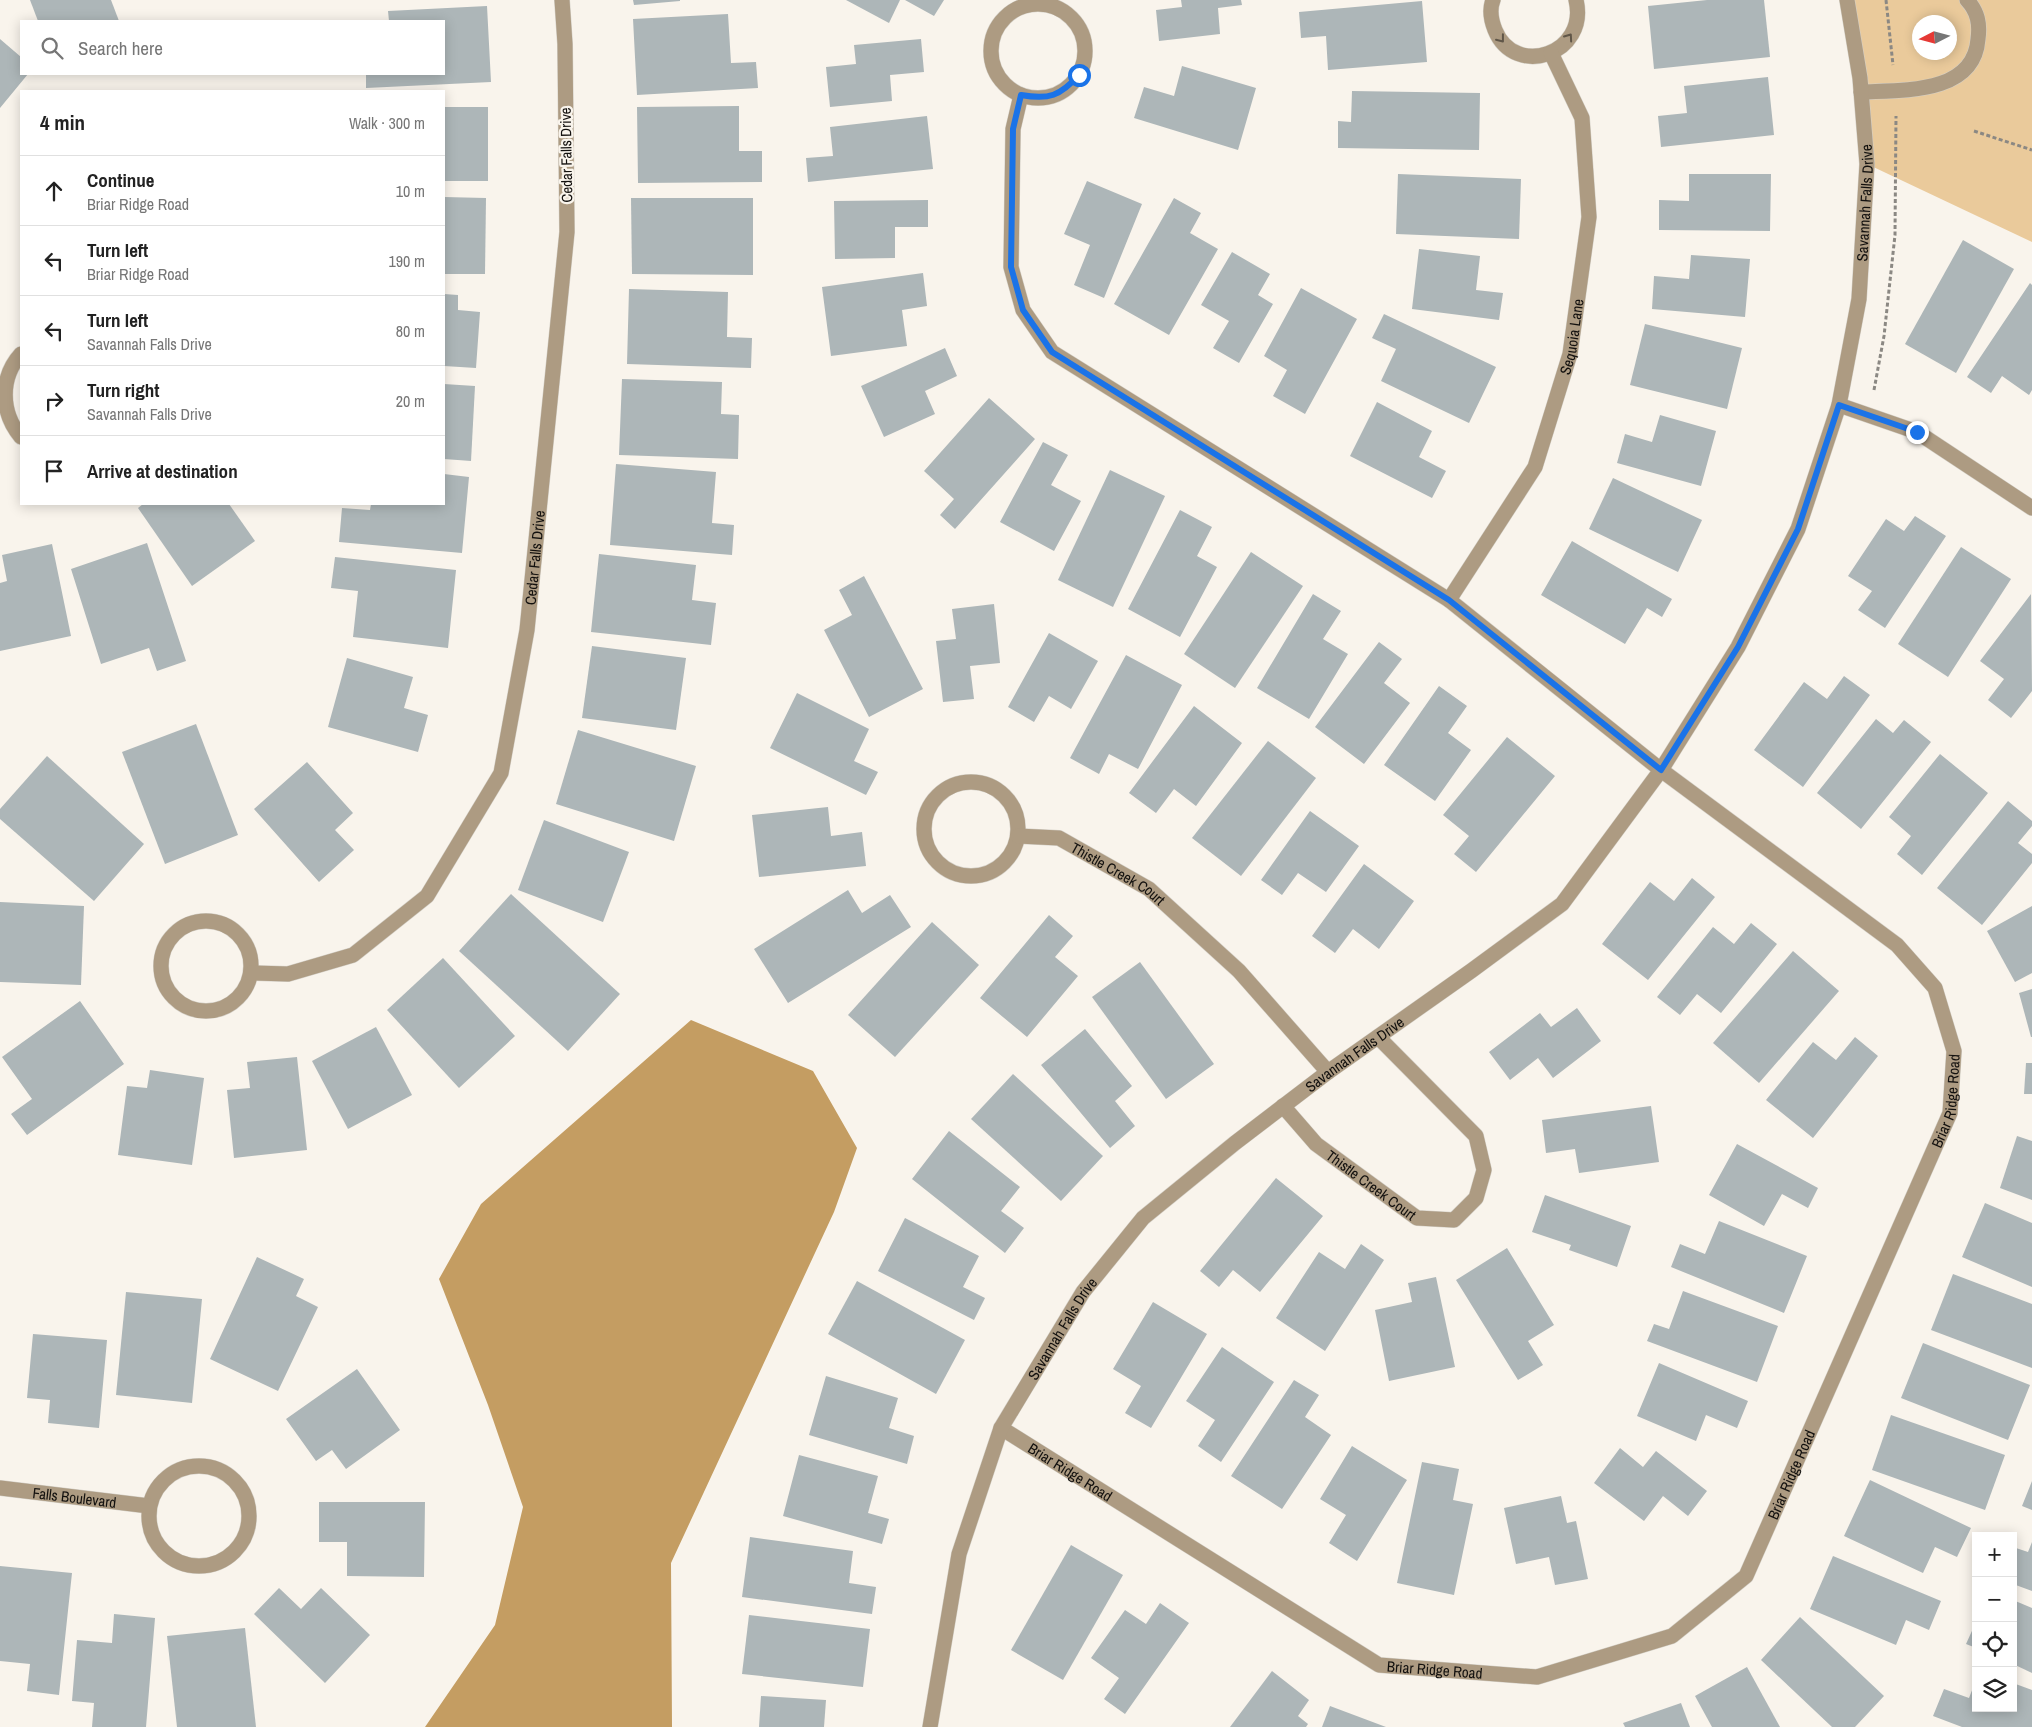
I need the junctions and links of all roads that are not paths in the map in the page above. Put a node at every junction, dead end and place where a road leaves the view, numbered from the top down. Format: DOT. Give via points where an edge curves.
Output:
graph roads {
  1 [pos="562,0"];
  2 [pos="1493,0"];
  3 [pos="1576,0"];
  4 [pos="1847,0"];
  5 [pos="1967,0"];
  6 [pos="1551,53"];
  7 [pos="1861,92"];
  8 [pos="1021,95"];
  9 [pos="20,355"];
  10 [pos="1,390"];
  11 [pos="1839,405"];
  12 [pos="20,436"];
  13 [pos="2032,508"];
  14 [pos="1449,600"];
  15 [pos="1661,770"];
  16 [pos="1018,836"];
  17 [pos="252,973"];
  18 [pos="1378,1037"];
  19 [pos="1328,1072"];
  20 [pos="1283,1106"];
  21 [pos="1002,1428"];
  22 [pos="0,1488"];
  23 [pos="149,1506"];
  24 [pos="930,1727"];
  1 -- 17 [label="street, Cedar Falls Drive" via="567,232 527,630 501,773 427,896 353,954 288,974"];
  2 -- 6 [label="street, one-way" via="1492,22 1497,36 1508,47 1536,57"];
  6 -- 3 [label="street, one-way" via="1572,36 1577,23"];
  4 -- 7 [label="street, Savannah Falls Drive"];
  5 -- 7 [label="street" via="1974,8 1979,26 1978,46 1969,66 1950,81 1925,88"];
  6 -- 14 [label="street, Sequoia Lane" via="1582,118 1589,217 1570,354 1535,466"];
  7 -- 11 [label="street, Savannah Falls Drive" via="1866,164 1859,299"];
  8 -- 8 [label="street" via="1054,96 1079,75 1084,59 1079,27 1068,14 1054,6 1040,3 1025,5 1012,11 993,34 990,48 998,77"];
  8 -- 14 [label="street, Briar Ridge Road" via="1013,129 1011,267 1023,310 1052,352"];
  9 -- 10 [label="street" via="5,374"];
  10 -- 12 [label="street" via="3,409"];
  11 -- 13 [label="street" via="1917,432"];
  11 -- 15 [label="street, Savannah Falls Drive" via="1798,529 1738,647"];
  14 -- 15 [label="street, Briar Ridge Road"];
  15 -- 18 [label="street, Savannah Falls Drive" via="1562,904"];
  15 -- 21 [label="street, Briar Ridge Road" via="1897,945 1935,988 1954,1051 1950,1113 1746,1576 1672,1636 1536,1678 1379,1666"];
  16 -- 16 [label="street" via="1018,821 1004,795 992,786 977,783 963,783 943,792 929,809 925,823 925,840 932,855 942,867 957,875 974,877 1003,865"];
  16 -- 19 [label="street, Thistle Creek Court" via="1059,838 1149,889 1239,971"];
  17 -- 17 [label="street" via="246,942 221,922 190,923 166,944 161,959 162,974 174,999 200,1011 214,1011 233,1002 247,987"];
  18 -- 19 [label="street, Savannah Falls Drive"];
  18 -- 20 [label="street, Thistle Creek Court" via="1476,1136 1484,1170 1476,1198 1454,1220 1417,1218 1316,1144"];
  19 -- 20 [label="street, Savannah Falls Drive"];
  20 -- 21 [label="street, Savannah Falls Drive" via="1143,1218 1083,1292"];
  21 -- 24 [label="street, Savannah Falls Drive" via="959,1554"];
  22 -- 23 [label="street, Falls Boulevard"];
  23 -- 23 [label="street" via="153,1537 162,1550 175,1560 190,1565 220,1562 234,1553 248,1525 249,1507 243,1491 232,1477 216,1468 199,1464 182,1467 166,1476 155,1490"];
}
